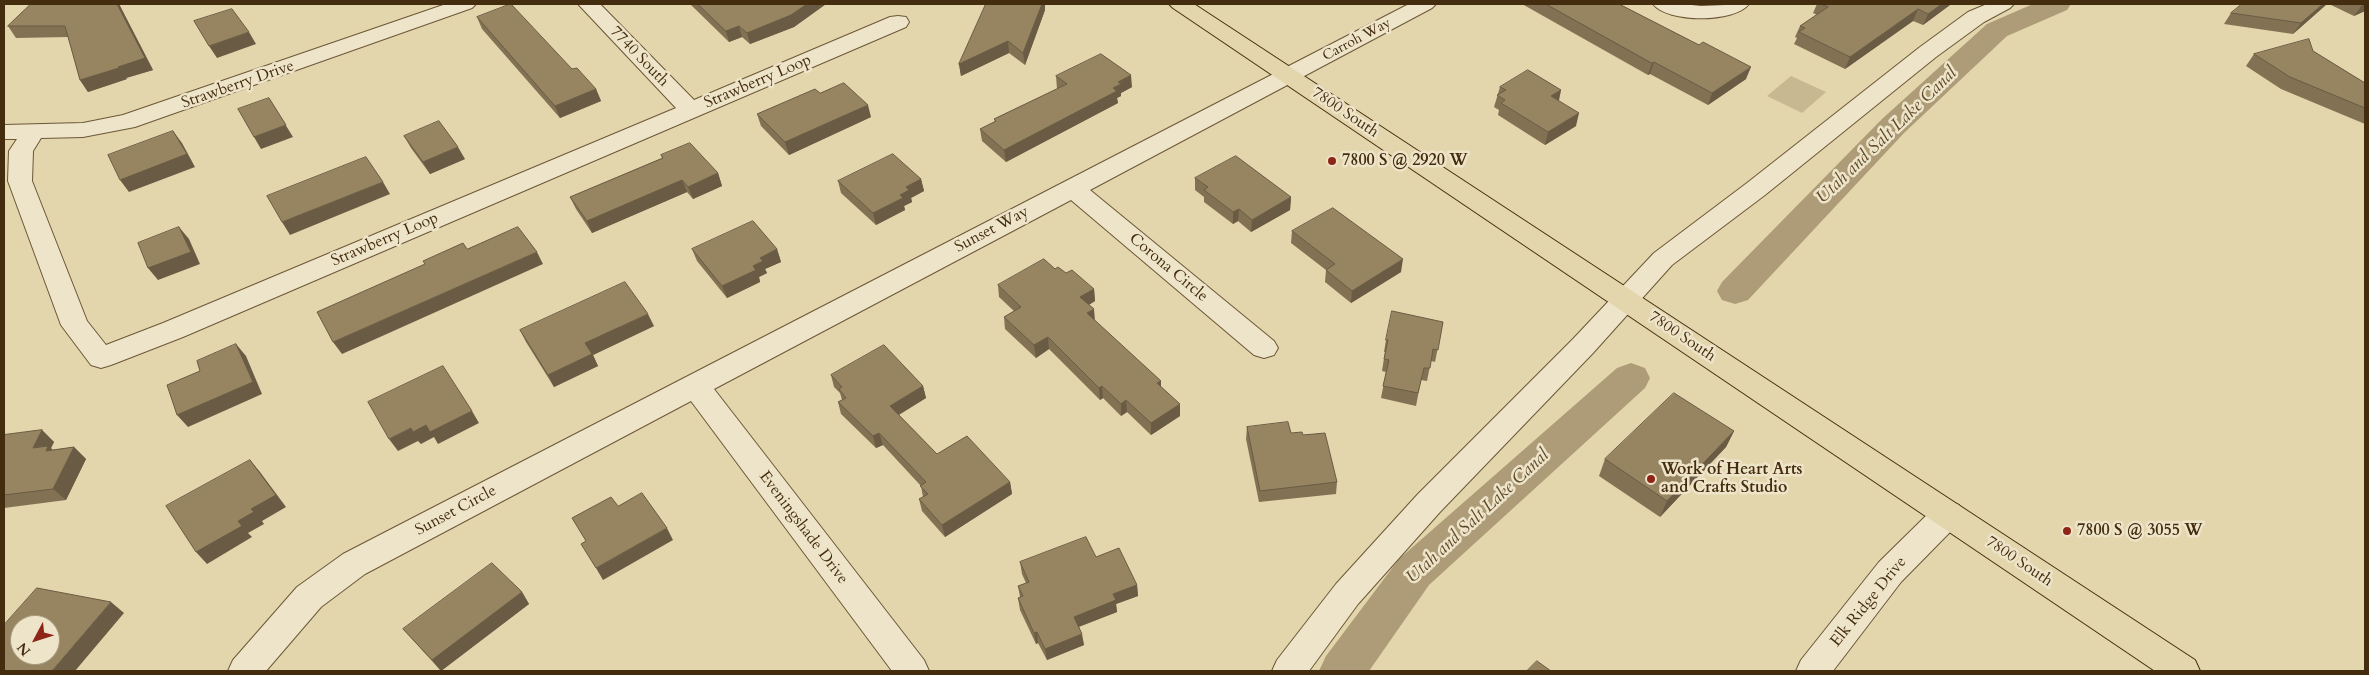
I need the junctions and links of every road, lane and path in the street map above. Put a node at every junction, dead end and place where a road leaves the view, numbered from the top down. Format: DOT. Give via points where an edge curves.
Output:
graph roads {
  1 [pos="465,4"];
  2 [pos="588,4"];
  3 [pos="1180,4"];
  4 [pos="1425,4"];
  5 [pos="1664,4"];
  6 [pos="1738,4"];
  7 [pos="2002,4"];
  8 [pos="898,22"];
  9 [pos="1289,76"];
  10 [pos="691,110"];
  11 [pos="4,132"];
  12 [pos="33,132"];
  13 [pos="1073,188"];
  14 [pos="1625,300"];
  15 [pos="1264,348"];
  16 [pos="695,385"];
  17 [pos="1948,514"];
  18 [pos="245,671"];
  19 [pos="912,671"];
  20 [pos="1289,671"];
  21 [pos="1813,671"];
  22 [pos="2183,671"];
  1 -- 12 [label="street, Strawberry Drive" via="128,122 83,130"];
  2 -- 10 [label="street, 7740 South"];
  3 -- 9 [label="main road, 7800 South"];
  4 -- 9 [label="street, Carroh Way"];
  5 -- 6 [label="street" via="1702,14 1720,12"];
  7 -- 14 [label="street" via="1928,52 1764,183 1663,258"];
  8 -- 10 [label="street, Strawberry Loop"];
  9 -- 13 [label="street, Sunset Way"];
  9 -- 14 [label="main road, 7800 South"];
  10 -- 12 [label="street, Strawberry Loop" via="101,358 75,325 20,181 20,151"];
  11 -- 12 [label="street, Strawberry Drive"];
  13 -- 15 [label="street, Corona Circle"];
  13 -- 16 [label="street, Sunset Way"];
  14 -- 17 [label="main road, 7800 South"];
  14 -- 20 [label="street" via="1359,580"];
  16 -- 18 [label="street, Sunset Circle" via="354,564 309,597"];
  16 -- 19 [label="street, Eveningshade Drive"];
  17 -- 21 [label="street, Elk Ridge Drive" via="1890,572"];
  17 -- 22 [label="main road, 7800 South"];
}
